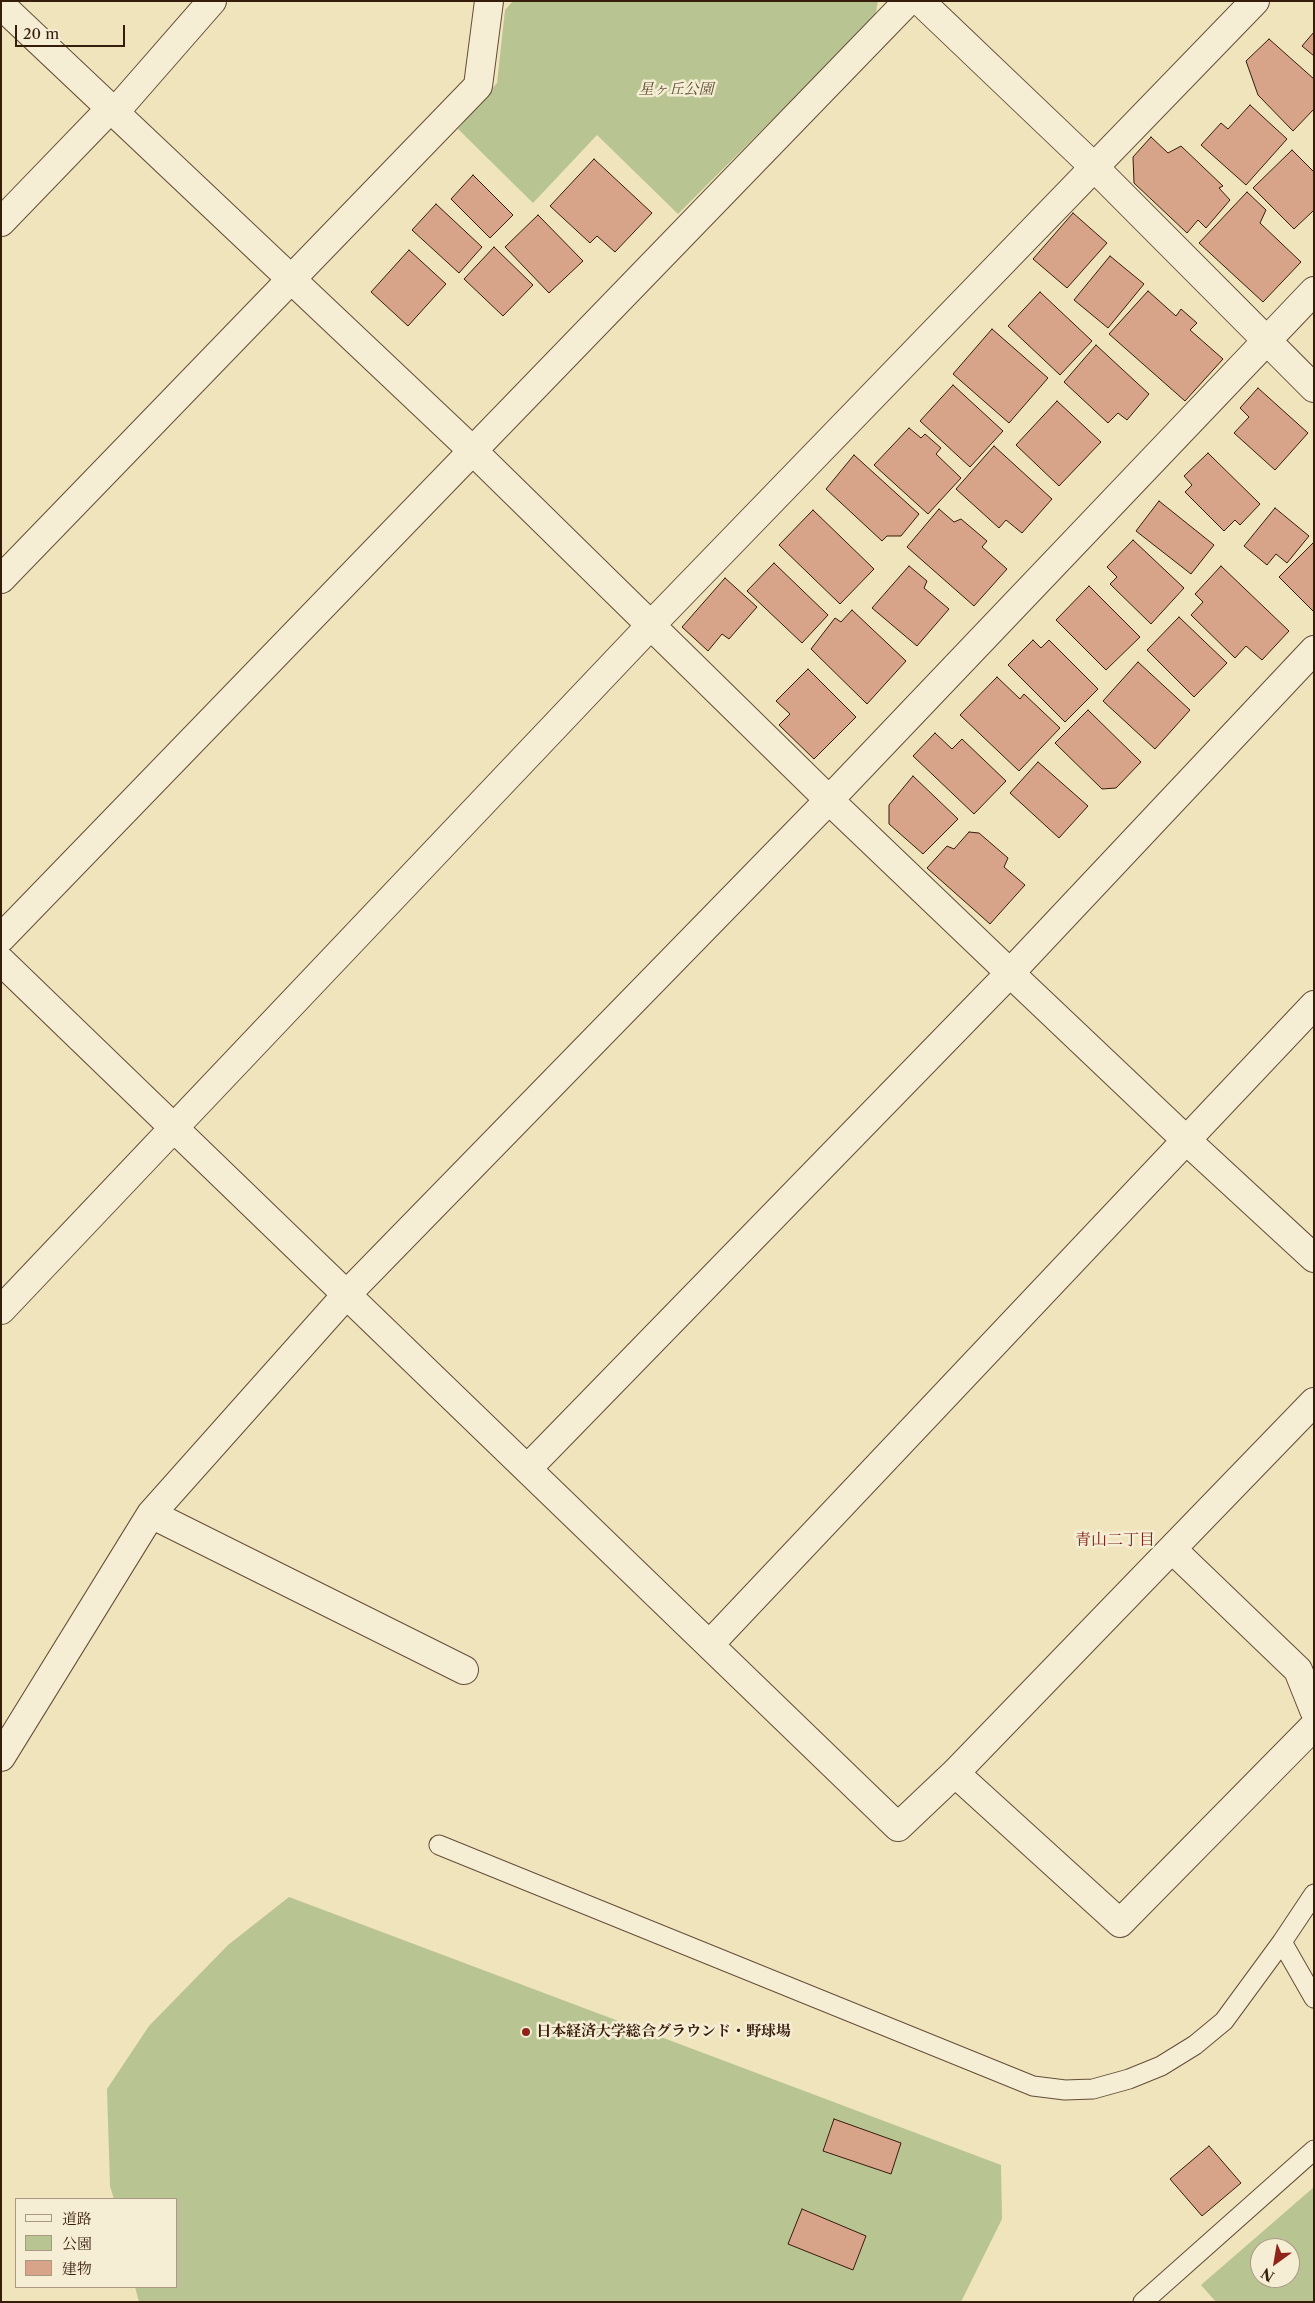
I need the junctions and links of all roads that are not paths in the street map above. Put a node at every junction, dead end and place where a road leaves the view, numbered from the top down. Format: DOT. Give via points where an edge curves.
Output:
graph roads {
  1 [pos="212,1"];
  2 [pos="489,1"];
  3 [pos="908,1"];
  4 [pos="920,1"];
  5 [pos="1254,1"];
  6 [pos="1,5"];
  7 [pos="113,110"];
  8 [pos="1094,166"];
  9 [pos="1,222"];
  10 [pos="292,279"];
  11 [pos="1314,291"];
  12 [pos="1266,342"];
  13 [pos="1314,388"];
  14 [pos="473,451"];
  15 [pos="1,580"];
  16 [pos="651,625"];
  17 [pos="1314,650"];
  18 [pos="829,800"];
  19 [pos="1,938"];
  20 [pos="1,961"];
  21 [pos="1010,973"];
  22 [pos="1314,1005"];
  23 [pos="173,1127"];
  24 [pos="1185,1139"];
  25 [pos="1314,1258"];
  26 [pos="348,1294"];
  27 [pos="1,1310"];
  28 [pos="1310,1414"];
  29 [pos="528,1468"];
  30 [pos="151,1514"];
  31 [pos="1172,1549"];
  32 [pos="710,1644"];
  33 [pos="464,1670"];
  34 [pos="1314,1710"];
  35 [pos="1314,1726"];
  36 [pos="1,1757"];
  37 [pos="955,1773"];
  38 [pos="439,1846"];
  39 [pos="1314,1894"];
  40 [pos="1282,1942"];
  41 [pos="1314,1998"];
  42 [pos="1314,2150"];
  43 [pos="1143,2302"];
  1 -- 7 [label="street"];
  2 -- 10 [label="street" via="478,86"];
  3 -- 14 [label="street"];
  4 -- 8 [label="street"];
  5 -- 8 [label="street"];
  6 -- 7 [label="street"];
  7 -- 9 [label="street"];
  7 -- 10 [label="street"];
  8 -- 12 [label="street"];
  8 -- 16 [label="street"];
  10 -- 14 [label="street"];
  10 -- 15 [label="street"];
  11 -- 12 [label="street"];
  12 -- 13 [label="street"];
  12 -- 18 [label="street"];
  14 -- 16 [label="street"];
  14 -- 19 [label="street"];
  16 -- 18 [label="street"];
  16 -- 23 [label="street"];
  17 -- 21 [label="street"];
  18 -- 21 [label="street"];
  18 -- 26 [label="street"];
  20 -- 23 [label="street"];
  21 -- 24 [label="street"];
  21 -- 29 [label="street"];
  22 -- 24 [label="street"];
  23 -- 26 [label="street"];
  23 -- 27 [label="street"];
  24 -- 25 [label="street"];
  24 -- 32 [label="street"];
  26 -- 29 [label="street"];
  26 -- 30 [label="street"];
  28 -- 31 [label="street"];
  29 -- 32 [label="street"];
  30 -- 33 [label="street"];
  30 -- 36 [label="street"];
  31 -- 34 [label="street" via="1298,1670"];
  31 -- 37 [label="street"];
  32 -- 37 [label="street" via="898,1828"];
  35 -- 37 [label="street" via="1120,1923"];
  38 -- 40 [label="lane" via="1033,2086 1065,2090 1093,2089 1130,2079 1161,2066 1195,2045 1224,2021"];
  39 -- 40 [label="lane"];
  40 -- 41 [label="lane"];
  42 -- 43 [label="lane"];
}
